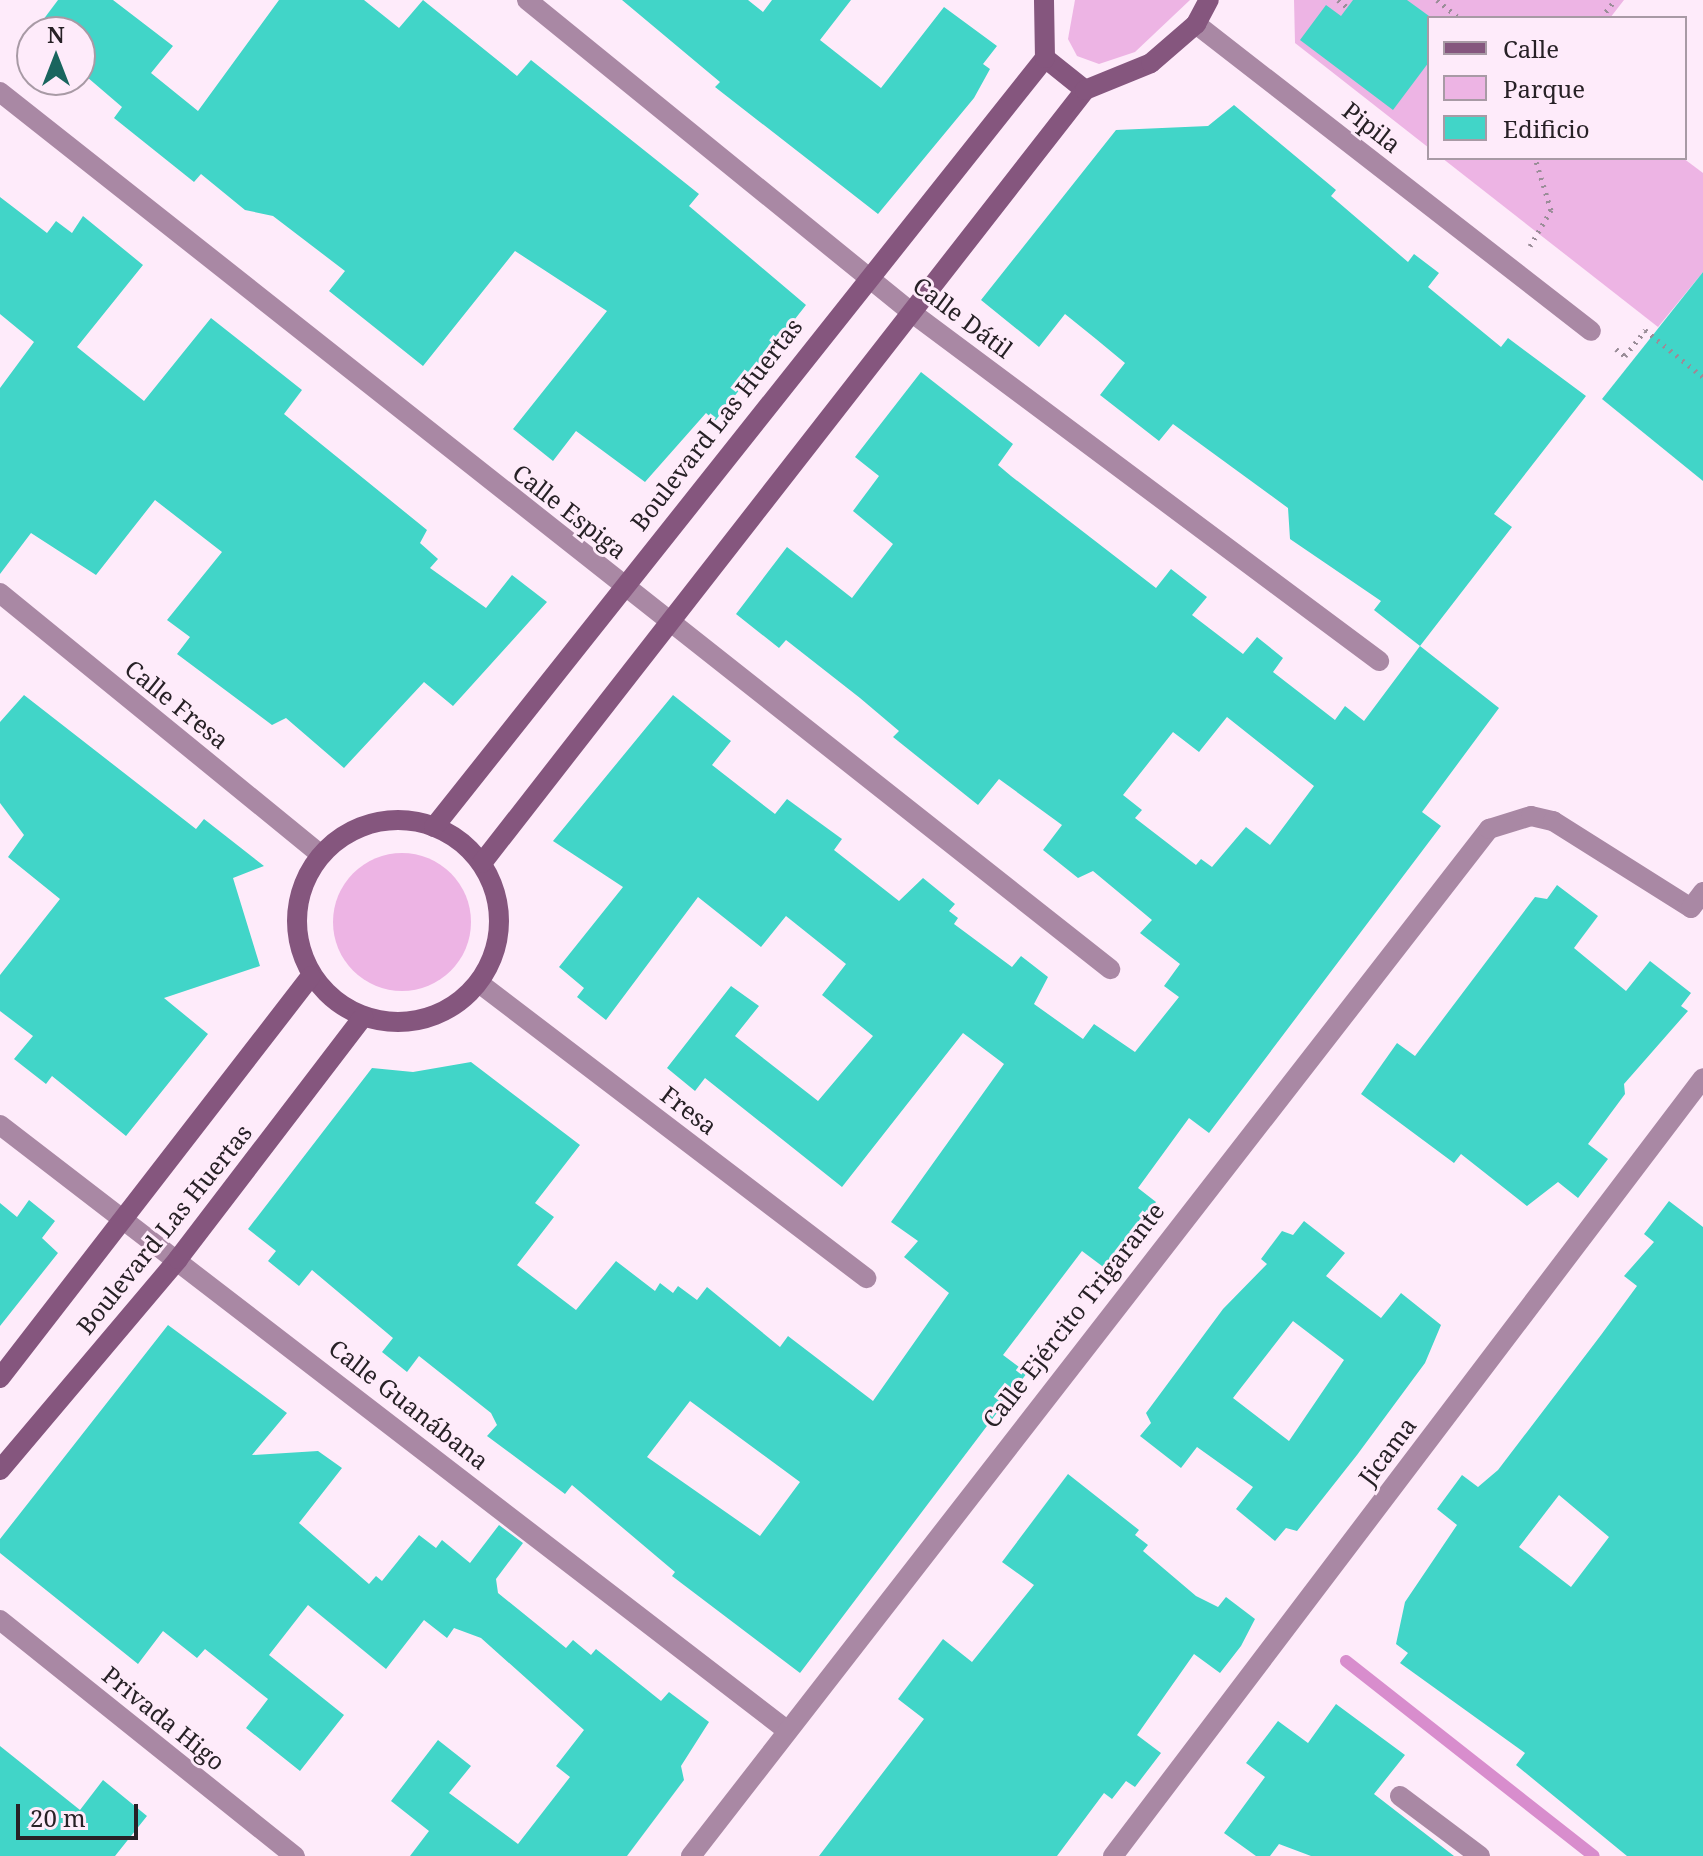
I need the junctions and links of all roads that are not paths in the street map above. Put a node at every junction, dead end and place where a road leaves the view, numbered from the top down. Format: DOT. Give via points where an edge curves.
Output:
graph roads {
  1 [pos="527,0"];
  2 [pos="1044,0"];
  3 [pos="1209,0"];
  4 [pos="1196,24"];
  5 [pos="1045,58"];
  6 [pos="1085,90"];
  7 [pos="0,92"];
  8 [pos="865,275"];
  9 [pos="915,315"];
  10 [pos="1591,331"];
  11 [pos="622,586"];
  12 [pos="0,593"];
  13 [pos="671,625"];
  14 [pos="1379,661"];
  15 [pos="434,827"];
  16 [pos="321,855"];
  17 [pos="482,863"];
  18 [pos="1699,906"];
  19 [pos="1110,969"];
  20 [pos="311,976"];
  21 [pos="479,983"];
  22 [pos="363,1017"];
  23 [pos="1703,1078"];
  24 [pos="0,1125"];
  25 [pos="128,1221"];
  26 [pos="178,1259"];
  27 [pos="866,1278"];
  28 [pos="0,1378"];
  29 [pos="0,1470"];
  30 [pos="0,1620"];
  31 [pos="784,1728"];
  32 [pos="1400,1796"];
  33 [pos="295,1856"];
  34 [pos="691,1856"];
  35 [pos="1113,1856"];
  36 [pos="1480,1856"];
  1 -- 8 [label="street, Calle Dátil"];
  2 -- 5 [label="main road" via="1039,29"];
  3 -- 4 [label="main road"];
  4 -- 6 [label="main road" via="1151,63"];
  4 -- 10 [label="street, Pipila"];
  5 -- 6 [label="main road"];
  5 -- 8 [label="main road, Boulevard Las Huertas"];
  6 -- 9 [label="main road"];
  7 -- 11 [label="street, Calle Espiga"];
  8 -- 9 [label="street, Calle Dátil"];
  8 -- 11 [label="main road, Boulevard Las Huertas"];
  9 -- 13 [label="main road"];
  9 -- 14 [label="street, Calle Dátil"];
  11 -- 13 [label="street, Calle Espiga"];
  11 -- 15 [label="main road, Boulevard Las Huertas"];
  12 -- 16 [label="street, Calle Fresa"];
  13 -- 17 [label="main road"];
  13 -- 19 [label="street, Calle Espiga"];
  15 -- 16 [label="main road" via="393,819 358,827"];
  15 -- 17 [label="main road"];
  16 -- 20 [label="main road" via="296,908 297,944"];
  17 -- 21 [label="main road" via="500,923"];
  18 -- 31 [label="street, Calle Ejército Trigarante" via="1553,821 1509,819 1475,843"];
  20 -- 22 [label="main road"];
  20 -- 25 [label="main road, Boulevard Las Huertas"];
  21 -- 22 [label="main road" via="427,1019"];
  21 -- 27 [label="street, Fresa"];
  22 -- 26 [label="main road, Boulevard Las Huertas"];
  23 -- 35 [label="street, Jicama"];
  24 -- 25 [label="street, Calle Guanábana"];
  25 -- 26 [label="street, Calle Guanábana"];
  25 -- 28 [label="main road, Boulevard Las Huertas"];
  26 -- 29 [label="main road, Boulevard Las Huertas"];
  26 -- 31 [label="street, Calle Guanábana"];
  30 -- 33 [label="street, Privada Higo"];
  31 -- 34 [label="street, Calle Ejército Trigarante"];
  32 -- 36 [label="street"];
}
